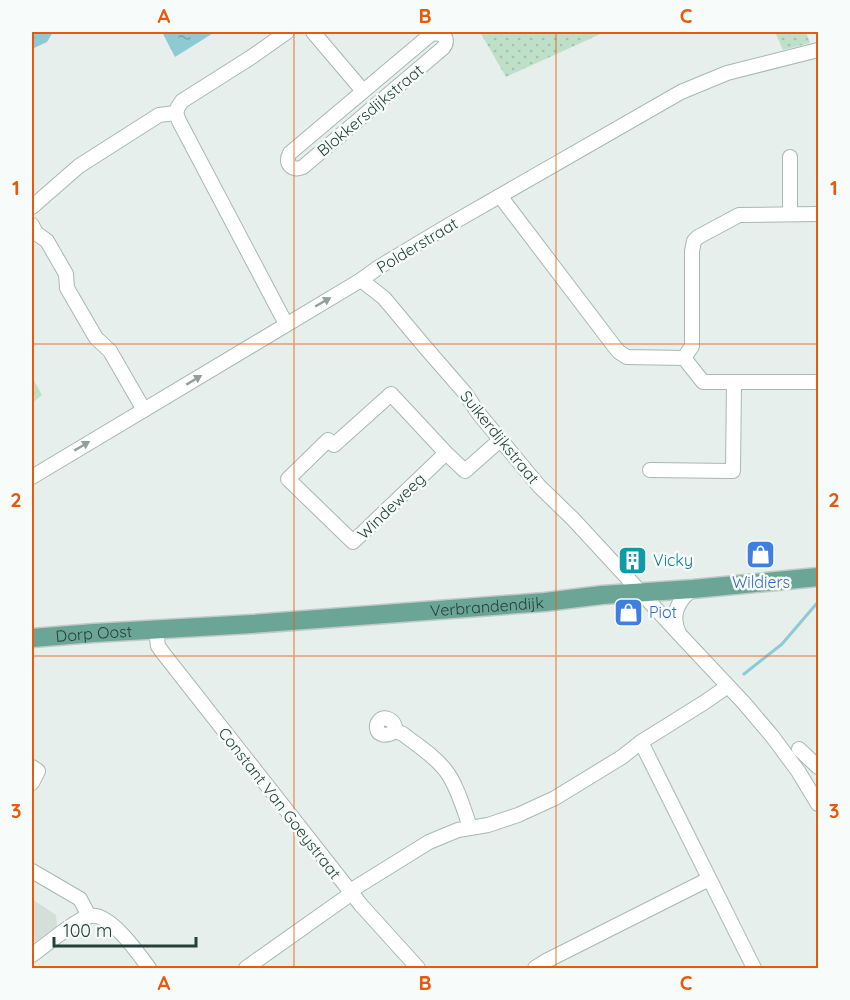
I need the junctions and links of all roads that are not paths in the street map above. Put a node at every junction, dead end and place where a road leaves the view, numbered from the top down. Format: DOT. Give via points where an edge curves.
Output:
graph roads {
  1 [pos="287,32"];
  2 [pos="313,32"];
  3 [pos="819,50"];
  4 [pos="363,91"];
  5 [pos="176,113"];
  6 [pos="790,157"];
  7 [pos="500,196"];
  8 [pos="32,207"];
  9 [pos="790,214"];
  10 [pos="819,214"];
  11 [pos="32,225"];
  12 [pos="361,280"];
  13 [pos="286,324"];
  14 [pos="684,358"];
  15 [pos="819,382"];
  16 [pos="734,383"];
  17 [pos="144,410"];
  18 [pos="500,440"];
  19 [pos="446,453"];
  20 [pos="650,470"];
  21 [pos="32,477"];
  22 [pos="819,577"];
  23 [pos="693,589"];
  24 [pos="640,593"];
  25 [pos="156,630"];
  26 [pos="682,637"];
  27 [pos="32,638"];
  28 [pos="728,686"];
  29 [pos="396,731"];
  30 [pos="641,742"];
  31 [pos="799,749"];
  32 [pos="32,767"];
  33 [pos="819,767"];
  34 [pos="32,783"];
  35 [pos="819,804"];
  36 [pos="470,827"];
  37 [pos="32,871"];
  38 [pos="709,879"];
  39 [pos="351,892"];
  40 [pos="89,916"];
  41 [pos="32,955"];
  42 [pos="148,969"];
  43 [pos="246,969"];
  44 [pos="418,969"];
  45 [pos="535,969"];
  46 [pos="754,969"];
  1 -- 5 [label="street" via="182,101"];
  2 -- 4 [label="street, Blokkersdijkstraat"];
  3 -- 7 [label="street, Polderstraat" via="727,73 681,92"];
  4 -- 4 [label="street, Blokkersdijkstraat" via="430,35 444,35 446,45 434,56 303,167 290,166 290,153"];
  5 -- 8 [label="street" via="159,115 79,166"];
  5 -- 13 [label="street"];
  6 -- 9 [label="street"];
  7 -- 12 [label="street, Polderstraat"];
  7 -- 14 [label="street" via="619,352 627,357"];
  9 -- 10 [label="street"];
  9 -- 14 [label="street" via="739,215 694,241 692,346"];
  11 -- 17 [label="street" via="47,241 66,274 67,288"];
  13 -- 12 [label="street, Polderstraat, one-way"];
  12 -- 18 [label="street, Suikerdijkstraat" via="384,297"];
  17 -- 13 [label="street, Polderstraat, one-way"];
  14 -- 16 [label="street" via="703,382"];
  15 -- 16 [label="street"];
  16 -- 20 [label="street" via="733,471"];
  21 -- 17 [label="street, Polderstraat, one-way"];
  18 -- 19 [label="street, Windeweeg" via="465,471"];
  18 -- 24 [label="street, Suikerdijkstraat"];
  19 -- 19 [label="street, Windeweeg" via="353,542 288,479 328,440 334,445 391,394"];
  22 -- 23 [label="main road, Verbrandendijk"];
  23 -- 24 [label="main road, Verbrandendijk"];
  23 -- 26 [label="street" via="679,602 675,612 676,627"];
  24 -- 25 [label="main road, Verbrandendijk"];
  24 -- 26 [label="street, Suikerdijkstraat"];
  25 -- 27 [label="main road, Dorp Oost"];
  25 -- 39 [label="street, Constant Van Goeystraat" via="163,653"];
  26 -- 28 [label="street, Suikerdijkstraat"];
  28 -- 30 [label="street"];
  28 -- 35 [label="street, Suikerdijkstraat" via="772,736"];
  29 -- 36 [label="street" via="447,771"];
  30 -- 36 [label="street" via="555,798 518,815"];
  30 -- 38 [label="street"];
  31 -- 33 [label="street"];
  32 -- 34 [label="street" via="38,771"];
  36 -- 39 [label="street" via="429,842"];
  37 -- 40 [label="street" via="80,899"];
  38 -- 45 [label="street"];
  38 -- 46 [label="street"];
  39 -- 43 [label="street"];
  39 -- 44 [label="street, Constant Van Goeystraat"];
  40 -- 41 [label="street"];
  40 -- 42 [label="street" via="99,917 114,927"];
}
